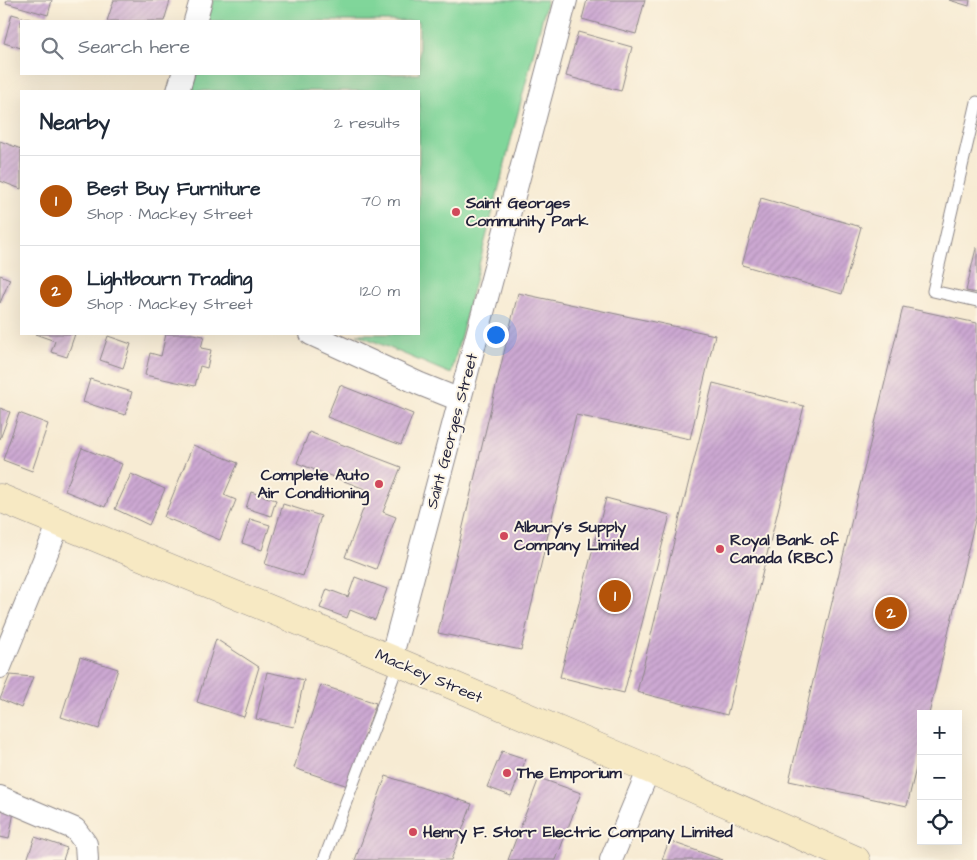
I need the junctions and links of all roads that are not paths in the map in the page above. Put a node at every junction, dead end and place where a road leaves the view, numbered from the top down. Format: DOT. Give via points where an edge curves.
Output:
graph roads {
  1 [pos="200,0"];
  2 [pos="566,0"];
  3 [pos="195,20"];
  4 [pos="183,75"];
  5 [pos="178,90"];
  6 [pos="977,102"];
  7 [pos="977,301"];
  8 [pos="313,335"];
  9 [pos="460,400"];
  10 [pos="0,498"];
  11 [pos="59,523"];
  12 [pos="395,661"];
  13 [pos="0,667"];
  14 [pos="649,769"];
  15 [pos="0,797"];
  16 [pos="86,860"];
  17 [pos="324,860"];
  18 [pos="611,860"];
  19 [pos="856,860"];
  1 -- 3 [label="street"];
  2 -- 9 [label="street, Saint Georges Street"];
  4 -- 5 [label="street"];
  6 -- 7 [label="lane" via="933,291"];
  8 -- 9 [label="street"];
  9 -- 12 [label="street, Saint Georges Street"];
  10 -- 11 [label="main road, Mackey Street"];
  11 -- 12 [label="main road, Mackey Street"];
  11 -- 13 [label="street"];
  12 -- 14 [label="main road, Mackey Street"];
  12 -- 17 [label="lane"];
  14 -- 18 [label="street"];
  14 -- 19 [label="main road, Mackey Street"];
  15 -- 16 [label="street" via="75,829 86,844"];
}
